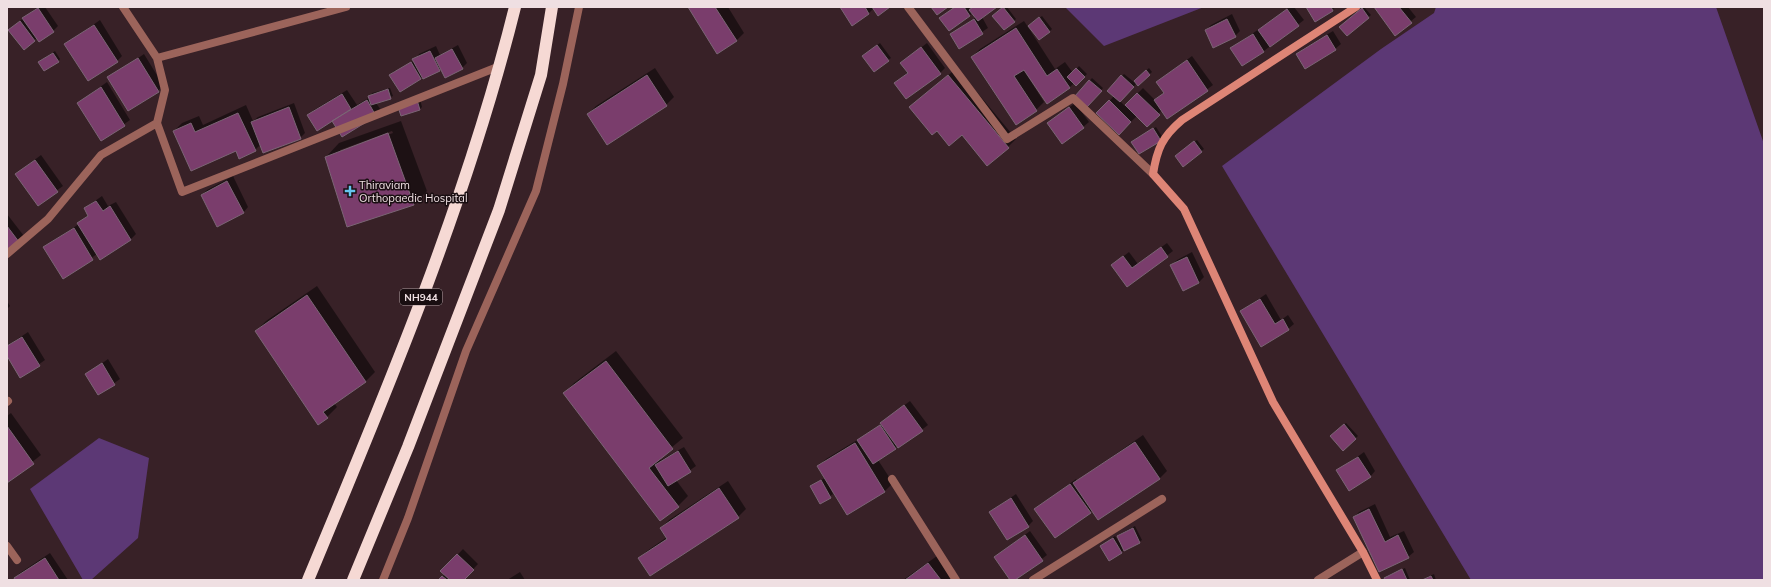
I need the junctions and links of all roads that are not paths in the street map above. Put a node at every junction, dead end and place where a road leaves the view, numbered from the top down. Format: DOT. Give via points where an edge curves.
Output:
graph roads {
  1 [pos="123,7"];
  2 [pos="346,7"];
  3 [pos="515,7"];
  4 [pos="552,7"];
  5 [pos="580,7"];
  6 [pos="908,7"];
  7 [pos="1356,7"];
  8 [pos="157,58"];
  9 [pos="500,66"];
  10 [pos="157,123"];
  11 [pos="1154,174"];
  12 [pos="7,254"];
  13 [pos="892,479"];
  14 [pos="1162,499"];
  15 [pos="7,546"];
  16 [pos="1363,552"];
  17 [pos="17,560"];
  18 [pos="308,580"];
  19 [pos="353,580"];
  20 [pos="383,580"];
  21 [pos="956,580"];
  22 [pos="1033,580"];
  23 [pos="1318,580"];
  24 [pos="1377,580"];
  1 -- 8 [label="street"];
  2 -- 8 [label="street"];
  3 -- 9 [label="highway, NH944"];
  4 -- 19 [label="highway" via="541,75 499,210 408,447"];
  5 -- 20 [label="street" via="536,191 466,352 408,518"];
  6 -- 11 [label="street" via="1007,139 1073,98"];
  7 -- 11 [label="street" via="1182,120 1173,128 1156,153"];
  8 -- 10 [label="street" via="165,90"];
  9 -- 10 [label="street" via="182,192"];
  9 -- 18 [label="highway, NH944" via="460,197 370,432"];
  10 -- 12 [label="street" via="101,155 48,220"];
  11 -- 16 [label="street" via="1184,209 1273,402"];
  13 -- 21 [label="street"];
  14 -- 22 [label="street"];
  15 -- 17 [label="street"];
  16 -- 23 [label="street"];
  16 -- 24 [label="street"];
}
